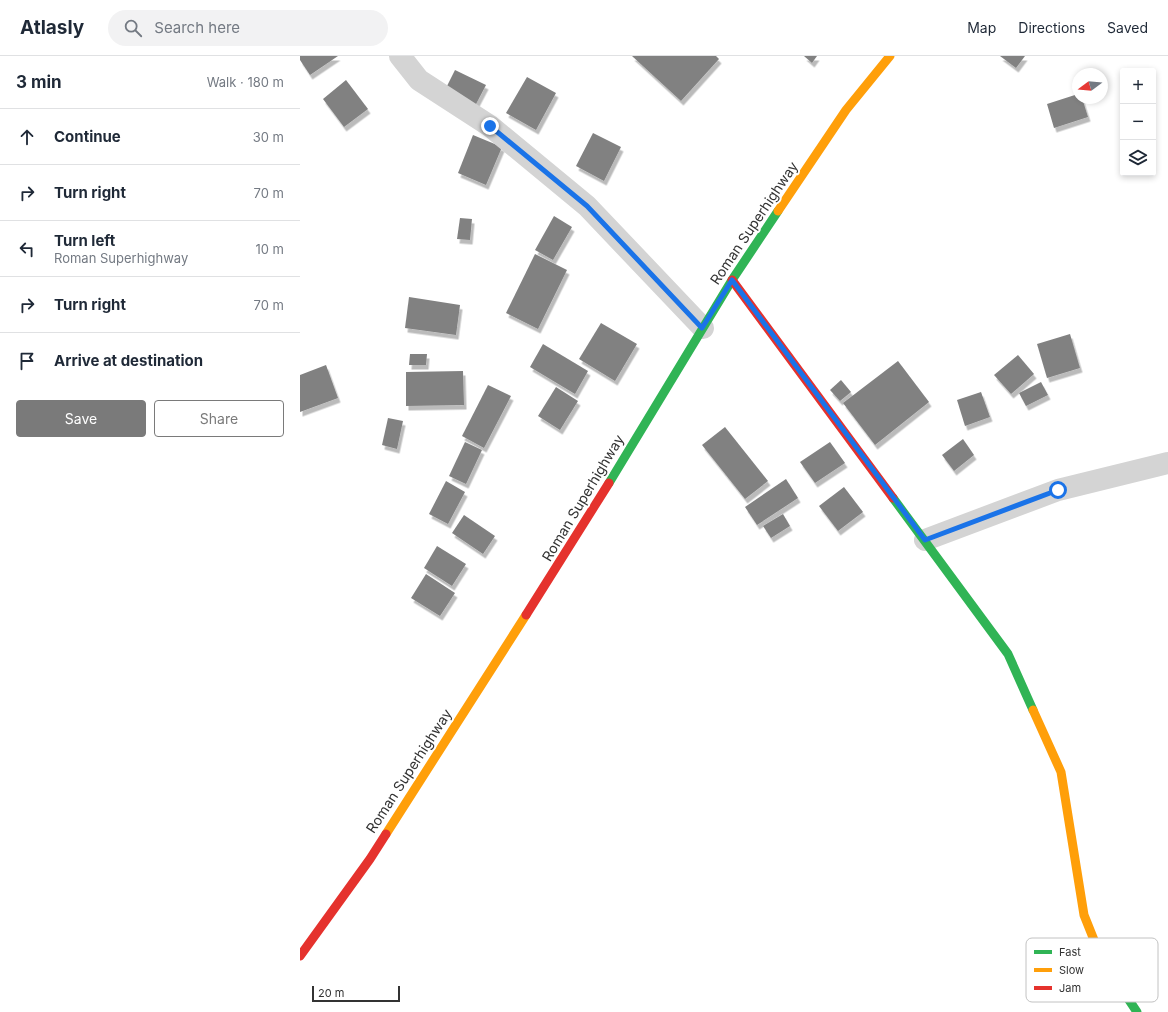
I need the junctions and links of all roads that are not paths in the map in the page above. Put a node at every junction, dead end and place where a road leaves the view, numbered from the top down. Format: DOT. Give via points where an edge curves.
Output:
graph roads {
  1 [pos="400,56"];
  2 [pos="890,56"];
  3 [pos="732,280"];
  4 [pos="702,328"];
  5 [pos="1168,463"];
  6 [pos="925,540"];
  7 [pos="1094,938"];
  8 [pos="300,956"];
  9 [pos="1130,1002"];
  10 [pos="1137,1012"];
  1 -- 4 [label="street" via="419,80 490,126 587,206"];
  2 -- 3 [label="main road, Roman Superhighway" via="846,110"];
  3 -- 4 [label="main road, Roman Superhighway"];
  3 -- 6 [label="main road"];
  4 -- 8 [label="main road, Roman Superhighway" via="543,590 370,859"];
  5 -- 6 [label="street" via="1058,490"];
  6 -- 7 [label="main road" via="1008,654 1061,772 1084,915"];
  9 -- 10 [label="main road"];
}
